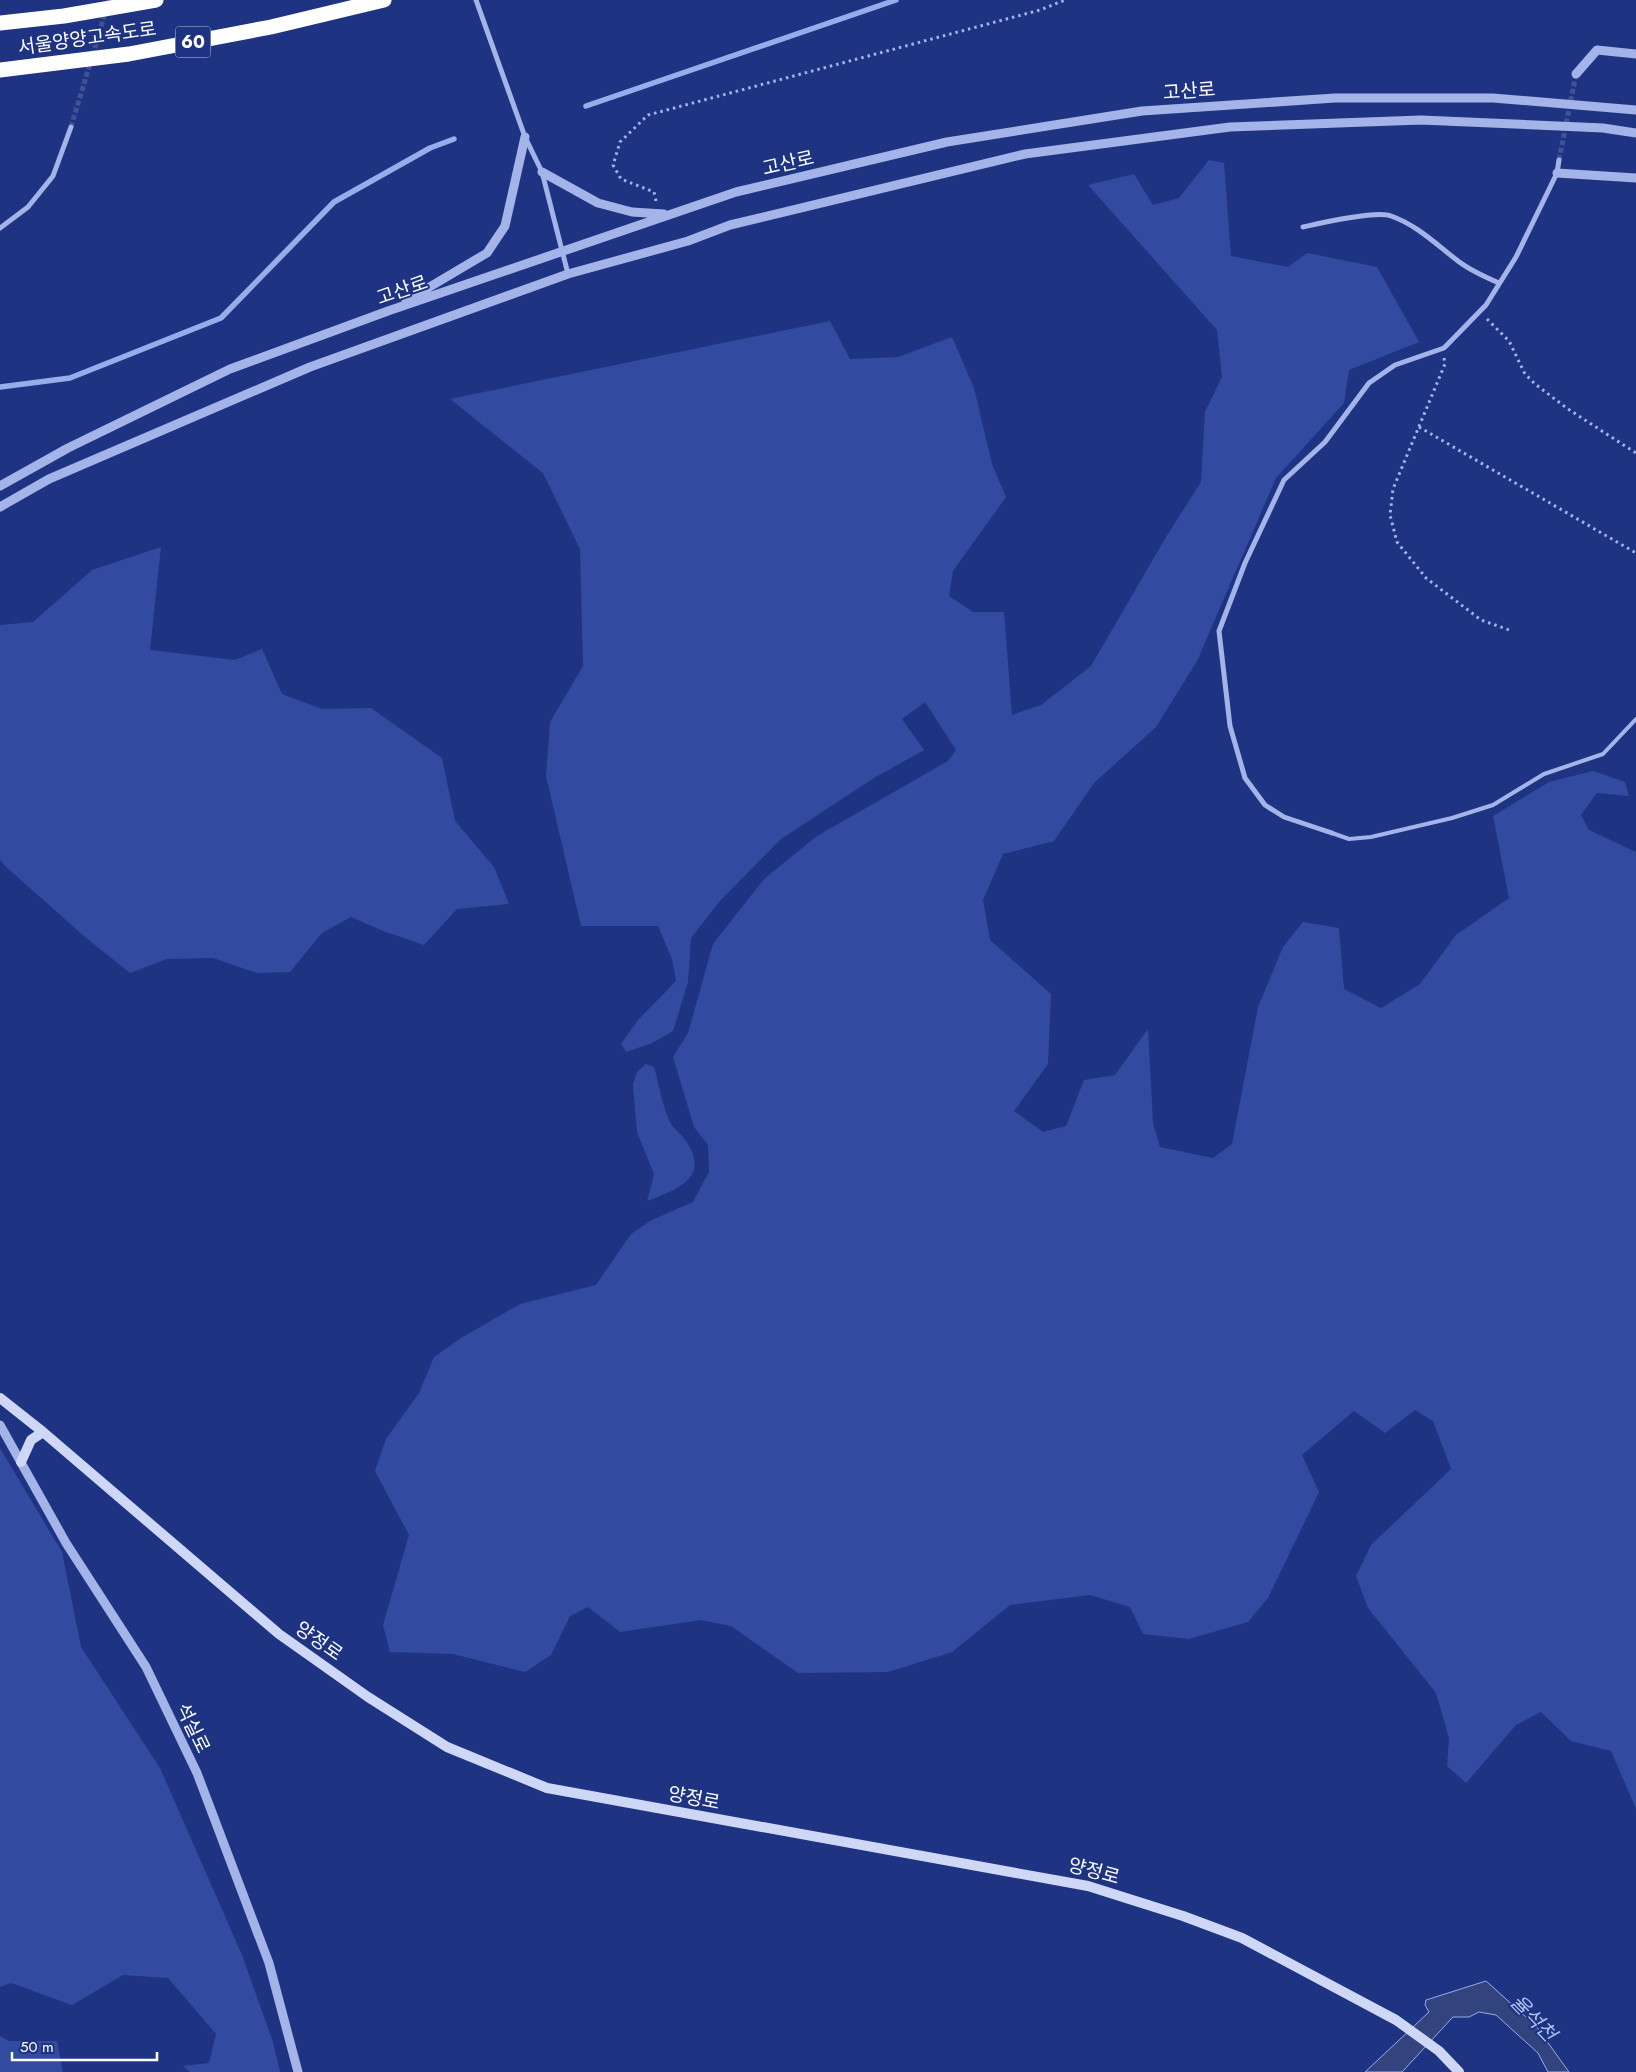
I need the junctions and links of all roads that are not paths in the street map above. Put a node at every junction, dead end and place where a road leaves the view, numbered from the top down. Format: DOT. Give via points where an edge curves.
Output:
graph roads {
  1 [pos="156,0"];
  2 [pos="384,0"];
  3 [pos="476,0"];
  4 [pos="0,23"];
  5 [pos="1636,54"];
  6 [pos="0,70"];
  7 [pos="1576,74"];
  8 [pos="1636,110"];
  9 [pos="70,127"];
  10 [pos="1636,133"];
  11 [pos="524,137"];
  12 [pos="1559,160"];
  13 [pos="542,172"];
  14 [pos="1557,172"];
  15 [pos="1636,178"];
  16 [pos="672,214"];
  17 [pos="1303,227"];
  18 [pos="0,228"];
  19 [pos="562,251"];
  20 [pos="568,274"];
  21 [pos="1499,283"];
  22 [pos="388,311"];
  23 [pos="0,486"];
  24 [pos="0,507"];
  25 [pos="1636,719"];
  26 [pos="1332,834"];
  27 [pos="0,1398"];
  28 [pos="0,1425"];
  29 [pos="43,1432"];
  30 [pos="21,1462"];
  31 [pos="298,2072"];
  32 [pos="1459,2072"];
  1 -- 4 [label="highway, 서울양양고속도로"];
  2 -- 6 [label="highway, 서울양양고속도로 / 60" via="271,27 129,54"];
  3 -- 11 [label="street"];
  5 -- 7 [label="street" via="1597,50"];
  8 -- 16 [label="street, 고산로" via="1493,98 1335,98 1142,111 947,142 736,192"];
  9 -- 18 [label="street" via="53,176 28,207"];
  10 -- 20 [label="street" via="1603,128 1421,120 1230,127 1026,154 730,225"];
  11 -- 13 [label="street"];
  11 -- 22 [label="street" via="505,226 487,253"];
  12 -- 14 [label="street"];
  13 -- 16 [label="street" via="598,203 632,212"];
  13 -- 19 [label="street"];
  14 -- 15 [label="street"];
  14 -- 21 [label="street" via="1516,256"];
  16 -- 19 [label="street, 고산로"];
  17 -- 21 [label="street" via="1338,218 1389,215 1436,242 1458,262"];
  19 -- 20 [label="street"];
  19 -- 22 [label="street, 고산로"];
  20 -- 24 [label="street" via="310,367 49,478"];
  21 -- 26 [label="street" via="1486,305 1444,348 1395,365 1369,383 1325,442 1284,480 1245,564 1219,631 1230,726 1245,778 1265,805 1284,817"];
  22 -- 23 [label="street, 고산로" via="230,369 68,448"];
  25 -- 26 [label="lane" via="1603,754 1544,774 1493,805 1371,837 1349,839"];
  27 -- 29 [label="main road, 양정로"];
  28 -- 30 [label="street, 석실로"];
  29 -- 30 [label="main road" via="31,1440"];
  29 -- 32 [label="main road, 양정로" via="279,1634 447,1748 547,1788 1088,1886 1183,1916 1242,1938 1396,2020 1439,2051"];
  30 -- 31 [label="street, 석실로" via="66,1543 146,1667 197,1774 269,1963"];
}
